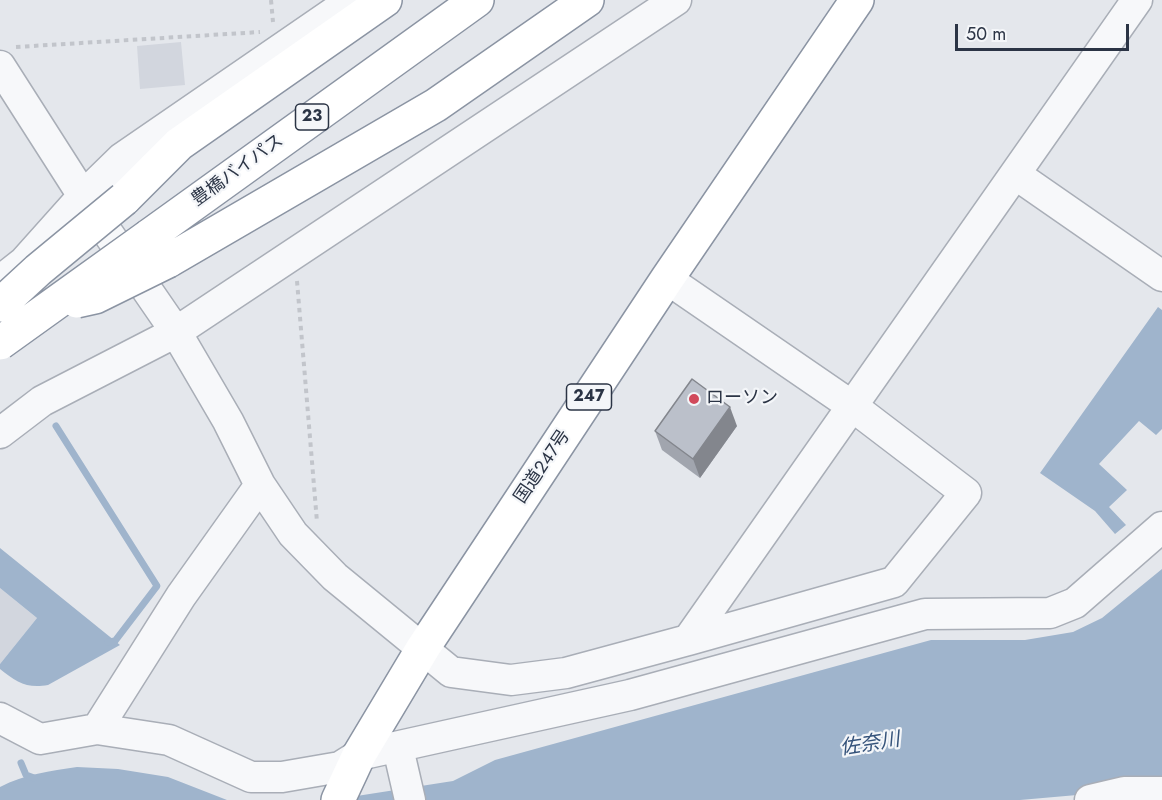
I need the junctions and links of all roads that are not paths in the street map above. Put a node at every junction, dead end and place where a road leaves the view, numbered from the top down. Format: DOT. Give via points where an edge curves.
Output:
graph roads {
  1 [pos="352,0"];
  2 [pos="385,0"];
  3 [pos="453,0"];
  4 [pos="477,0"];
  5 [pos="587,0"];
  6 [pos="676,0"];
  7 [pos="1137,0"];
  8 [pos="852,8"];
  9 [pos="6,57"];
  10 [pos="1015,174"];
  11 [pos="83,196"];
  12 [pos="146,230"];
  13 [pos="1162,276"];
  14 [pos="667,279"];
  15 [pos="0,281"];
  16 [pos="0,305"];
  17 [pos="0,328"];
  18 [pos="176,332"];
  19 [pos="0,343"];
  20 [pos="852,406"];
  21 [pos="0,433"];
  22 [pos="260,485"];
  23 [pos="1162,527"];
  24 [pos="688,640"];
  25 [pos="423,648"];
  26 [pos="0,718"];
  27 [pos="97,729"];
  28 [pos="399,755"];
  29 [pos="348,777"];
  30 [pos="1162,792"];
  31 [pos="410,800"];
  32 [pos="1090,800"];
  1 -- 11 [label="street" via="122,158"];
  2 -- 12 [label="highway" via="179,144"];
  3 -- 12 [label="highway, 豊橋バイパス / 23"];
  4 -- 12 [label="highway, 豊橋バイパス / 23"];
  5 -- 12 [label="highway" via="436,105"];
  6 -- 18 [label="street"];
  7 -- 10 [label="street"];
  8 -- 14 [label="highway, 国道247号 / 247"];
  9 -- 11 [label="street"];
  10 -- 13 [label="street"];
  10 -- 20 [label="street"];
  11 -- 15 [label="street" via="24,262"];
  11 -- 18 [label="street"];
  12 -- 16 [label="highway, bridge" via="38,270"];
  12 -- 17 [label="highway, 豊橋バイパス / 23"];
  12 -- 19 [label="highway, 豊橋バイパス / 23, bridge"];
  14 -- 20 [label="street"];
  14 -- 25 [label="highway, 国道247号 / 247"];
  18 -- 21 [label="street" via="42,401"];
  18 -- 22 [label="street"];
  20 -- 24 [label="street"];
  20 -- 24 [label="street" via="966,493 894,582"];
  22 -- 25 [label="street" via="293,534 320,562"];
  22 -- 27 [label="street" via="175,605"];
  23 -- 28 [label="street" via="1075,603 1050,613 926,614"];
  24 -- 25 [label="street" via="566,673 511,680 451,672"];
  25 -- 29 [label="highway, 国道247号 / 247"];
  26 -- 27 [label="street" via="40,739"];
  27 -- 29 [label="street" via="169,740 251,777 282,777 340,767"];
  28 -- 29 [label="street"];
  28 -- 31 [label="street"];
  30 -- 32 [label="street" via="1124,792"];
}
